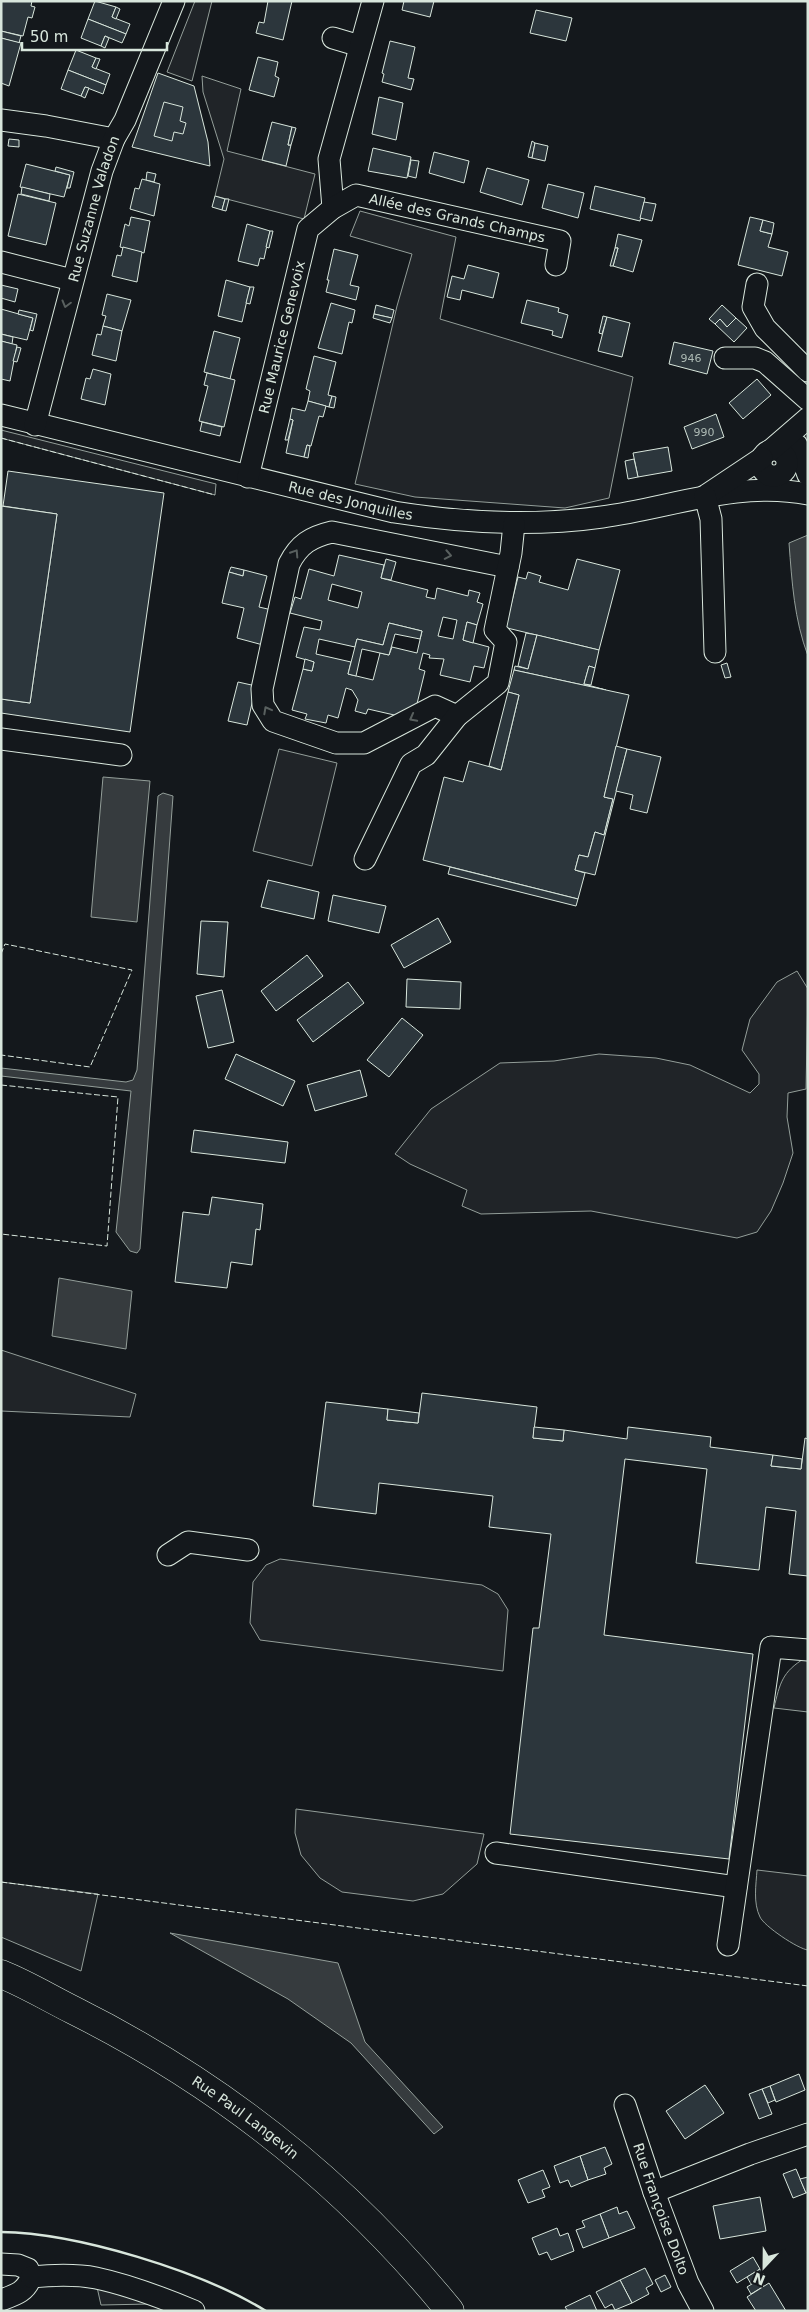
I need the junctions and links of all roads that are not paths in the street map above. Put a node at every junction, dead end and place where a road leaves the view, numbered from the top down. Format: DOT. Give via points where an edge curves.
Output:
graph roads {
  1 [pos="174,1"];
  2 [pos="373,1"];
  3 [pos="333,38"];
  4 [pos="360,46"];
  5 [pos="1,120"];
  6 [pos="114,139"];
  7 [pos="333,208"];
  8 [pos="1,262"];
  9 [pos="556,265"];
  10 [pos="72,280"];
  11 [pos="757,284"];
  12 [pos="725,358"];
  13 [pos="808,370"];
  14 [pos="808,400"];
  15 [pos="1,416"];
  16 [pos="35,425"];
  17 [pos="778,461"];
  18 [pos="248,476"];
  19 [pos="803,483"];
  20 [pos="746,492"];
  21 [pos="705,496"];
  22 [pos="514,524"];
  23 [pos="508,567"];
  24 [pos="715,652"];
  25 [pos="457,716"];
  26 [pos="1,739"];
  27 [pos="121,755"];
  28 [pos="365,859"];
  29 [pos="248,1550"];
  30 [pos="168,1556"];
  31 [pos="808,1650"];
  32 [pos="496,1854"];
  33 [pos="736,1887"];
  34 [pos="728,1945"];
  35 [pos="1,1974"];
  36 [pos="625,2105"];
  37 [pos="808,2134"];
  38 [pos="654,2192"];
  39 [pos="1,2264"];
  40 [pos="31,2277"];
  41 [pos="1,2300"];
  42 [pos="194,2311"];
  43 [pos="450,2311"];
  44 [pos="703,2311"];
  1 -- 6 [label="street, Rue Suzanne Valadon" via="125,120"];
  2 -- 4 [label="street"];
  3 -- 4 [label="street"];
  4 -- 7 [label="street" via="329,159"];
  5 -- 6 [label="street"];
  6 -- 10 [label="street, Rue Suzanne Valadon" via="91,206"];
  7 -- 9 [label="street, Allée des Grands Champs" via="356,195 560,241"];
  7 -- 18 [label="street, Rue Maurice Genevoix" via="308,229"];
  8 -- 10 [label="street"];
  10 -- 16 [label="street, Rue Suzanne Valadon, one-way"];
  11 -- 13 [label="street" via="753,307 765,328"];
  12 -- 14 [label="street" via="754,358 766,362"];
  15 -- 16 [label="street, Rue des Jonquilles"];
  16 -- 18 [label="street, Rue des Jonquilles"];
  17 -- 19 [label="street"];
  17 -- 20 [label="street, Rue des Jonquilles"];
  17 -- 21 [label="street, Rue des Jonquilles"];
  18 -- 22 [label="street, Rue des Jonquilles" via="394,512 450,521"];
  19 -- 20 [label="street, Rue des Jonquilles"];
  20 -- 21 [label="street, Rue des Jonquilles"];
  21 -- 22 [label="street, Rue des Jonquilles" via="601,518"];
  21 -- 24 [label="street" via="711,519"];
  22 -- 23 [label="street"];
  23 -- 25 [label="street" via="495,630 506,642 498,683"];
  25 -- 23 [label="street, one-way" via="434,706 364,743 336,743 273,721 263,705 262,689 289,564 302,544 313,536 332,532"];
  25 -- 28 [label="street" via="426,755 411,764"];
  26 -- 27 [label="street"];
  29 -- 30 [label="street" via="188,1542"];
  31 -- 33 [label="street" via="771,1647"];
  32 -- 33 [label="street"];
  33 -- 34 [label="street"];
  35 -- 43 [label="main road, Rue Paul Langevin" via="98,2022 183,2071 264,2129 375,2225"];
  36 -- 38 [label="street, Rue Françoise Dolto"];
  37 -- 38 [label="street"];
  38 -- 44 [label="street, Rue Françoise Dolto" via="688,2283"];
  39 -- 40 [label="street" via="28,2269"];
  40 -- 41 [label="street" via="28,2287"];
  40 -- 42 [label="street" via="96,2278"];
}
